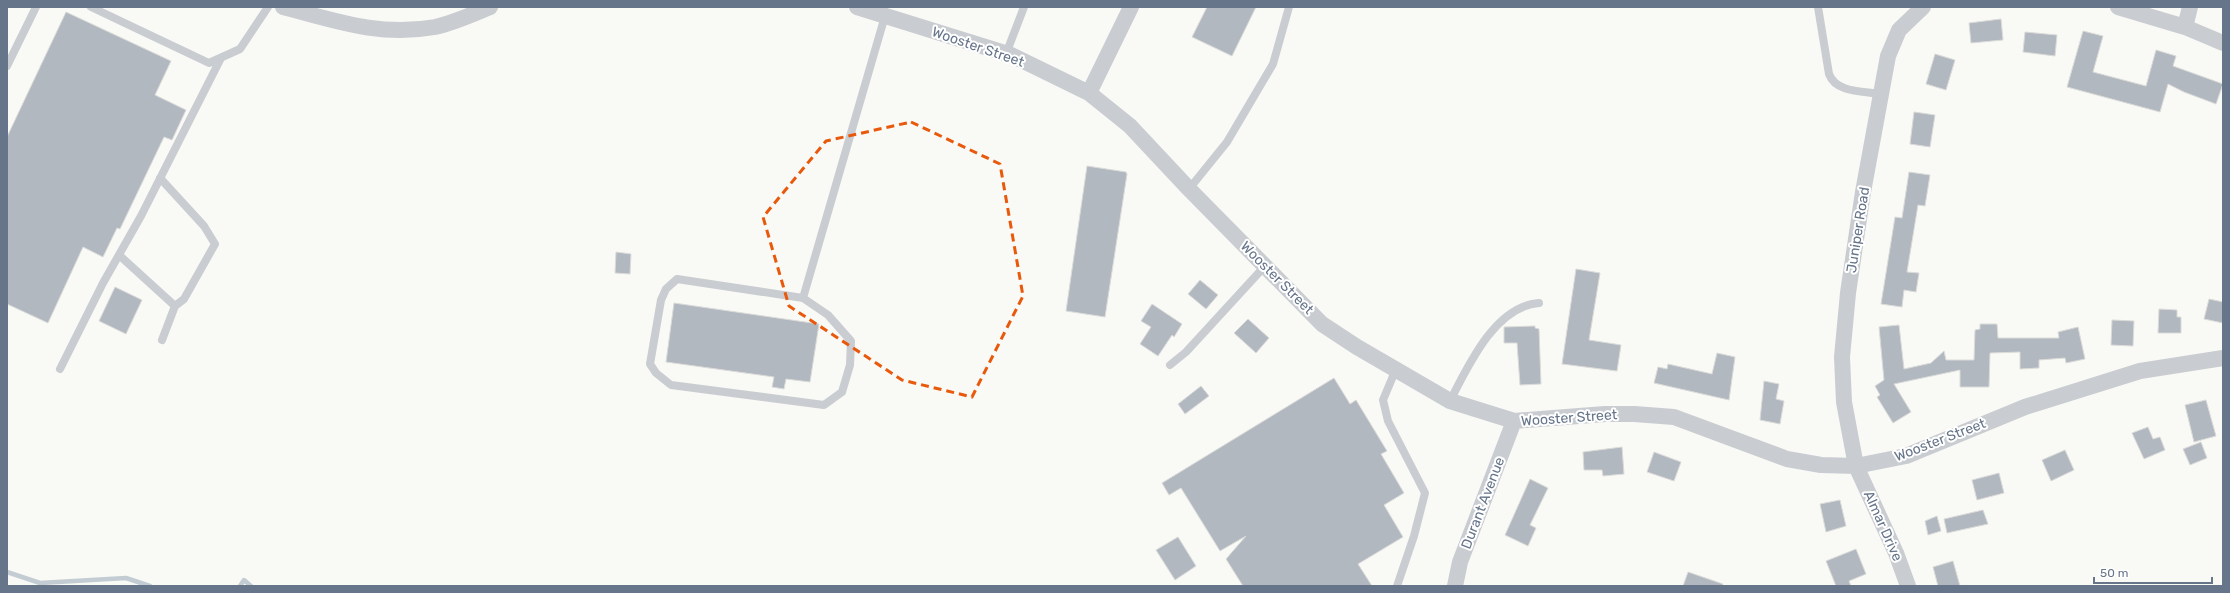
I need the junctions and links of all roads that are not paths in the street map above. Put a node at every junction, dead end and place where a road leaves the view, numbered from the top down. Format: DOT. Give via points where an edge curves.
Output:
graph roads {
  1 [pos="36,7"];
  2 [pos="91,7"];
  3 [pos="268,7"];
  4 [pos="283,7"];
  5 [pos="490,7"];
  6 [pos="857,7"];
  7 [pos="1024,7"];
  8 [pos="1131,7"];
  9 [pos="1289,7"];
  10 [pos="1818,7"];
  11 [pos="1923,7"];
  12 [pos="2118,7"];
  13 [pos="2190,7"];
  14 [pos="885,16"];
  15 [pos="2185,27"];
  16 [pos="2223,43"];
  17 [pos="1006,54"];
  18 [pos="220,58"];
  19 [pos="7,66"];
  20 [pos="1089,93"];
  21 [pos="1880,94"];
  22 [pos="160,178"];
  23 [pos="1189,189"];
  24 [pos="119,256"];
  25 [pos="1264,266"];
  26 [pos="803,298"];
  27 [pos="1539,303"];
  28 [pos="176,306"];
  29 [pos="162,340"];
  30 [pos="2223,358"];
  31 [pos="1170,365"];
  32 [pos="60,369"];
  33 [pos="1396,370"];
  34 [pos="1450,401"];
  35 [pos="1514,421"];
  36 [pos="1856,466"];
  37 [pos="1397,586"];
  38 [pos="1455,586"];
  39 [pos="1908,586"];
  1 -- 19 [label="lane"];
  2 -- 18 [label="lane" via="208,63"];
  3 -- 18 [label="lane" via="240,49"];
  4 -- 5 [label="street" via="354,26 393,32 436,26"];
  6 -- 14 [label="street, Wooster Street"];
  7 -- 17 [label="lane"];
  8 -- 20 [label="street"];
  9 -- 23 [label="lane" via="1273,64 1228,142"];
  10 -- 21 [label="lane" via="1832,82 1838,87"];
  11 -- 21 [label="street, Juniper Road" via="1899,30 1888,56"];
  12 -- 15 [label="street"];
  13 -- 15 [label="street"];
  14 -- 17 [label="street, Wooster Street"];
  14 -- 26 [label="lane"];
  15 -- 16 [label="street"];
  17 -- 20 [label="street, Wooster Street"];
  18 -- 22 [label="lane"];
  20 -- 23 [label="street, Wooster Street" via="1130,126"];
  21 -- 36 [label="street, Juniper Road" via="1849,285 1842,357 1844,402"];
  22 -- 24 [label="lane"];
  22 -- 28 [label="lane" via="204,226 215,244 184,298"];
  23 -- 25 [label="street, Wooster Street"];
  24 -- 28 [label="lane"];
  24 -- 32 [label="lane"];
  25 -- 31 [label="lane" via="1186,352"];
  25 -- 33 [label="street, Wooster Street" via="1322,324"];
  26 -- 26 [label="lane" via="828,315 851,341 850,365 842,392 824,405 671,385 656,373 650,364 661,300 666,289 677,279"];
  27 -- 34 [label="lane" via="1516,308 1503,319 1467,369"];
  28 -- 29 [label="lane"];
  30 -- 36 [label="street, Wooster Street" via="2140,371 2025,407 1906,456"];
  33 -- 34 [label="street, Wooster Street"];
  33 -- 37 [label="lane" via="1383,400 1388,421 1425,493"];
  34 -- 35 [label="street, Wooster Street"];
  35 -- 36 [label="street, Wooster Street" via="1605,414 1674,417 1787,459 1821,465"];
  35 -- 38 [label="street, Durant Avenue" via="1460,562"];
  36 -- 39 [label="street, Almar Drive" via="1896,553"];
}
